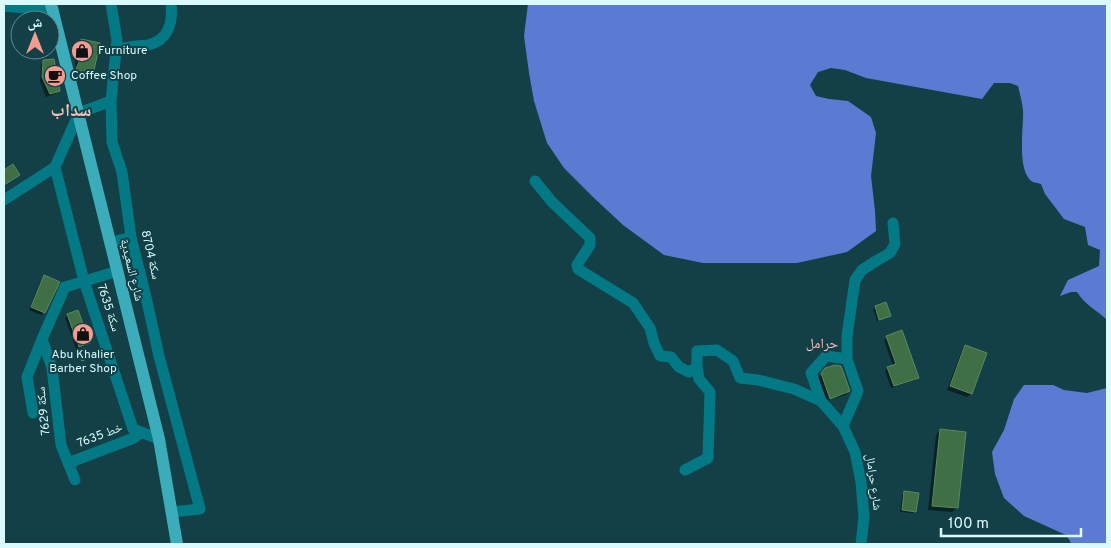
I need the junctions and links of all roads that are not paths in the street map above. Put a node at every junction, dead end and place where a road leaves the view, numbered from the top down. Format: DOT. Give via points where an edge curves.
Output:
graph roads {
  1 [pos="111,4"];
  2 [pos="171,4"];
  3 [pos="51,5"];
  4 [pos="4,6"];
  5 [pos="116,50"];
  6 [pos="112,101"];
  7 [pos="79,113"];
  8 [pos="55,167"];
  9 [pos="535,182"];
  10 [pos="4,200"];
  11 [pos="893,223"];
  12 [pos="131,237"];
  13 [pos="110,243"];
  14 [pos="118,271"];
  15 [pos="84,281"];
  16 [pos="42,339"];
  17 [pos="847,359"];
  18 [pos="697,367"];
  19 [pos="822,402"];
  20 [pos="33,413"];
  21 [pos="843,426"];
  22 [pos="140,432"];
  23 [pos="159,439"];
  24 [pos="68,463"];
  25 [pos="685,470"];
  26 [pos="75,480"];
  27 [pos="172,512"];
  28 [pos="177,544"];
  29 [pos="861,544"];
  1 -- 5 [label="street, سكة 8704"];
  2 -- 5 [label="street" via="171,25 159,40"];
  3 -- 4 [label="street" via="35,9"];
  3 -- 7 [label="main road, شارع السعيدية"];
  5 -- 6 [label="street, سكة 8704"];
  6 -- 7 [label="street"];
  6 -- 12 [label="street, سكة 8704" via="112,142 122,172"];
  7 -- 8 [label="street"];
  7 -- 13 [label="main road, شارع السعيدية"];
  8 -- 10 [label="street"];
  8 -- 15 [label="street, سكة 7635"];
  9 -- 18 [label="street" via="590,238 590,245 578,269 633,303 650,328 660,356 671,357 679,367 689,372"];
  11 -- 17 [label="street" via="895,244 890,253 862,270 855,280"];
  12 -- 13 [label="street"];
  12 -- 27 [label="street, سكة 8704" via="158,356 200,509"];
  13 -- 14 [label="main road, شارع السعيدية"];
  14 -- 15 [label="street, سكة 7629"];
  14 -- 23 [label="main road, شارع السعيدية"];
  15 -- 16 [label="street, سكة 7629" via="65,287"];
  15 -- 22 [label="street, سكة 7635" via="133,429"];
  16 -- 20 [label="street, سكة 7629" via="27,377"];
  16 -- 24 [label="street, سكة 7629" via="52,368 61,445"];
  17 -- 19 [label="street, شارع حرامال" via="826,356 811,373"];
  17 -- 21 [label="street" via="858,391"];
  18 -- 19 [label="street" via="697,351 717,350 733,361 740,378 794,389"];
  18 -- 25 [label="street" via="699,379 710,392 708,458"];
  19 -- 21 [label="street, شارع حرامال"];
  21 -- 29 [label="street, شارع حرامال" via="855,452 861,482 864,517"];
  22 -- 23 [label="street"];
  22 -- 24 [label="street, 7635 خط" via="134,438"];
  23 -- 27 [label="main road, شارع السعيدية"];
  24 -- 26 [label="street, سكة 7629"];
  27 -- 28 [label="main road, شارع السعيدية"];
}
